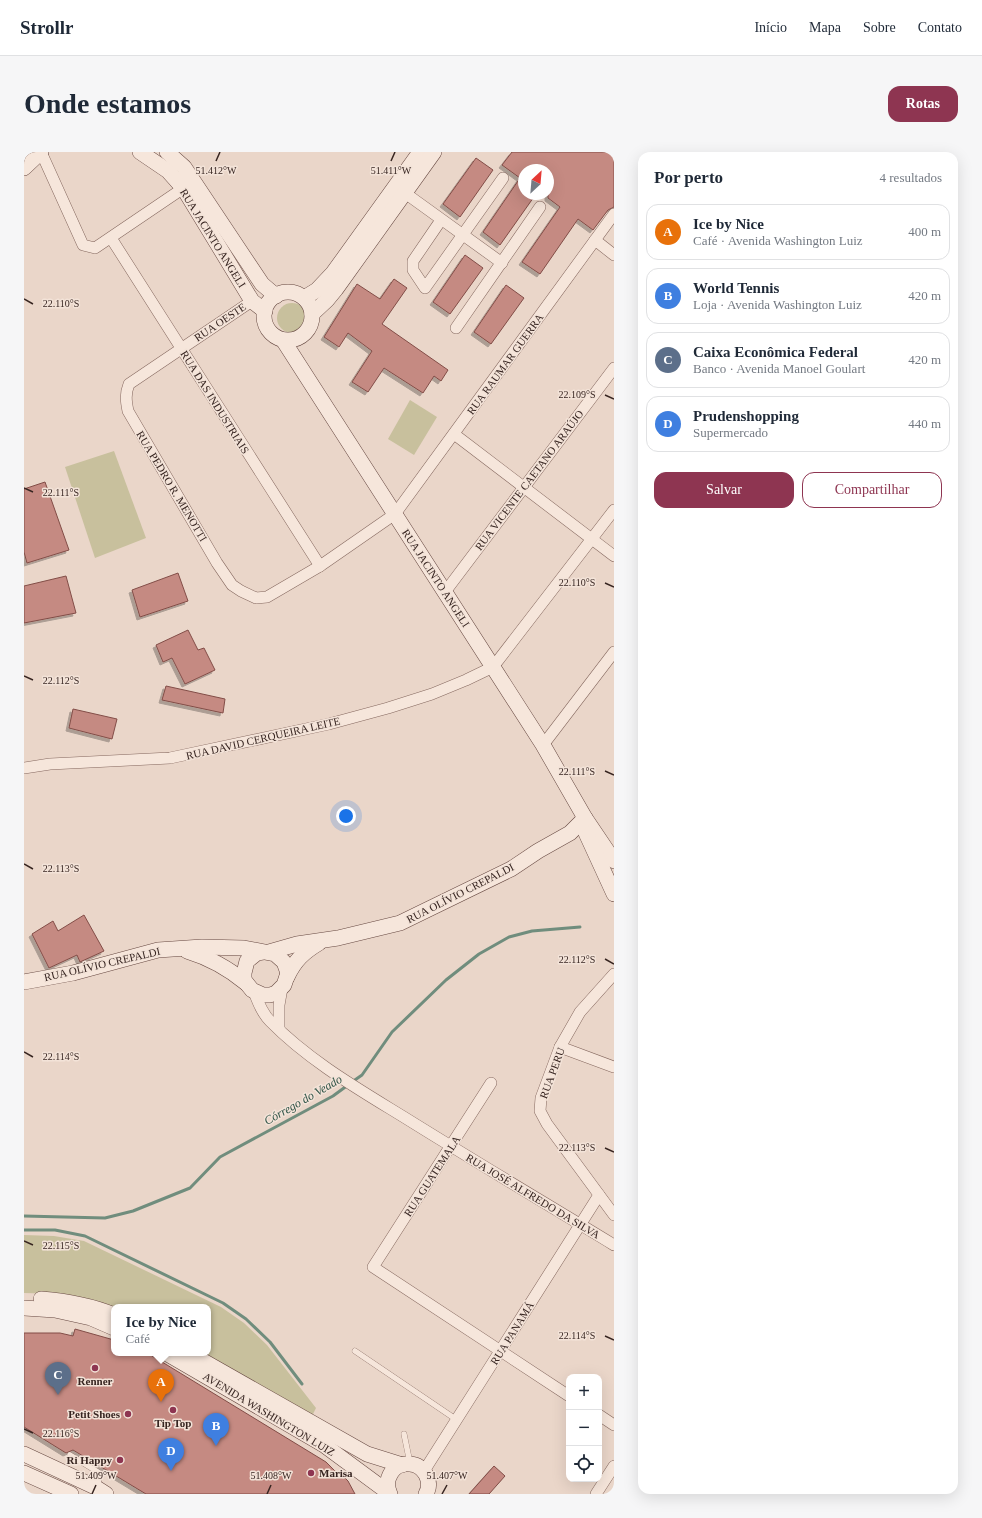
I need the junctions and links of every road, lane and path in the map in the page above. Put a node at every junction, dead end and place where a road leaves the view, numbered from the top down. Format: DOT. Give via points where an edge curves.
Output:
graph roads {
  1 [pos="41,152"];
  2 [pos="140,152"];
  3 [pos="167,152"];
  4 [pos="420,152"];
  5 [pos="434,152"];
  6 [pos="24,168"];
  7 [pos="503,178"];
  8 [pos="189,185"];
  9 [pos="405,193"];
  10 [pos="540,207"];
  11 [pos="614,214"];
  12 [pos="441,220"];
  13 [pos="462,235"];
  14 [pos="111,238"];
  15 [pos="595,240"];
  16 [pos="614,255"];
  17 [pos="502,262"];
  18 [pos="276,296"];
  19 [pos="304,298"];
  20 [pos="252,301"];
  21 [pos="265,310"];
  22 [pos="312,314"];
  23 [pos="456,328"];
  24 [pos="283,340"];
  25 [pos="182,349"];
  26 [pos="614,368"];
  27 [pos="129,384"];
  28 [pos="454,434"];
  29 [pos="524,487"];
  30 [pos="614,510"];
  31 [pos="395,514"];
  32 [pos="592,539"];
  33 [pos="614,556"];
  34 [pos="320,566"];
  35 [pos="232,585"];
  36 [pos="445,592"];
  37 [pos="614,652"];
  38 [pos="493,667"];
  39 [pos="543,744"];
  40 [pos="24,768"];
  41 [pos="585,818"];
  42 [pos="614,861"];
  43 [pos="614,894"];
  44 [pos="324,941"];
  45 [pos="180,949"];
  46 [pos="266,952"];
  47 [pos="614,974"];
  48 [pos="24,982"];
  49 [pos="285,982"];
  50 [pos="250,988"];
  51 [pos="279,1028"];
  52 [pos="560,1047"];
  53 [pos="614,1067"];
  54 [pos="491,1084"];
  55 [pos="451,1146"];
  56 [pos="599,1195"];
  57 [pos="614,1215"];
  58 [pos="580,1224"];
  59 [pos="614,1246"];
  60 [pos="24,1298"];
  61 [pos="24,1308"];
  62 [pos="111,1314"];
  63 [pos="111,1327"];
  64 [pos="355,1351"];
  65 [pos="501,1352"];
  66 [pos="172,1356"];
  67 [pos="194,1356"];
  68 [pos="566,1394"];
  69 [pos="602,1417"];
  70 [pos="457,1420"];
  71 [pos="614,1425"];
  72 [pos="404,1434"];
  73 [pos="24,1454"];
  74 [pos="70,1455"];
  75 [pos="406,1464"];
  76 [pos="614,1466"];
  77 [pos="24,1473"];
  78 [pos="429,1486"];
  79 [pos="101,1490"];
  80 [pos="71,1494"];
  81 [pos="390,1494"];
  82 [pos="596,1494"];
  1 -- 6 [label="street"];
  1 -- 14 [label="street" via="83,245 95,248"];
  2 -- 8 [label="street, RUA JACINTO ANGELI"];
  3 -- 8 [label="street, RUA JACINTO ANGELI" via="184,167"];
  4 -- 19 [label="street" via="333,274 317,290"];
  5 -- 9 [label="street"];
  7 -- 13 [label="street"];
  8 -- 14 [label="street"];
  8 -- 18 [label="street, RUA JACINTO ANGELI" via="262,284"];
  8 -- 20 [label="street, RUA JACINTO ANGELI"];
  9 -- 12 [label="street"];
  9 -- 22 [label="street" via="336,289"];
  10 -- 17 [label="street"];
  11 -- 15 [label="street, RUA RAUMAR GUERRA"];
  12 -- 13 [label="street"];
  12 -- 13 [label="street" via="413,261 413,270 425,288"];
  13 -- 17 [label="street"];
  14 -- 25 [label="street, RUA DAS INDUSTRIAIS"];
  15 -- 16 [label="street"];
  15 -- 28 [label="street, RUA RAUMAR GUERRA"];
  17 -- 23 [label="street"];
  18 -- 19 [label="street" via="294,293"];
  18 -- 21 [label="street"];
  19 -- 22 [label="street"];
  20 -- 21 [label="street, RUA JACINTO ANGELI"];
  20 -- 25 [label="street, RUA OESTE"];
  21 -- 24 [label="street" via="268,329 274,336"];
  22 -- 24 [label="street" via="312,322 301,337"];
  24 -- 31 [label="street, RUA JACINTO ANGELI"];
  25 -- 27 [label="street, RUA OESTE"];
  25 -- 34 [label="street, RUA DAS INDUSTRIAIS"];
  26 -- 29 [label="street, RUA VICENTE CAETANO ARAÚJO"];
  27 -- 35 [label="street, RUA PEDRO R. MENOTTI" via="126,392 128,411"];
  28 -- 29 [label="street"];
  28 -- 31 [label="street, RUA RAUMAR GUERRA"];
  29 -- 32 [label="street"];
  29 -- 36 [label="street, RUA VICENTE CAETANO ARAÚJO"];
  30 -- 32 [label="street"];
  31 -- 34 [label="street, RUA RAUMAR GUERRA"];
  31 -- 36 [label="street, RUA JACINTO ANGELI"];
  32 -- 33 [label="street"];
  32 -- 38 [label="street"];
  34 -- 35 [label="street, RUA RAUMAR GUERRA" via="267,597 256,598"];
  36 -- 38 [label="street, RUA JACINTO ANGELI"];
  37 -- 39 [label="street"];
  38 -- 39 [label="street, RUA JACINTO ANGELI"];
  38 -- 40 [label="street, RUA DAVID CERQUEIRA LEITE" via="432,694 329,724 170,758 50,764"];
  39 -- 41 [label="street, RUA JACINTO ANGELI"];
  41 -- 42 [label="street, RUA JACINTO ANGELI"];
  41 -- 43 [label="street, RUA JACINTO ANGELI" via="586,834"];
  41 -- 44 [label="street, RUA OLÍVIO CREPALDI" via="570,833 511,869 400,923"];
  44 -- 46 [label="street, RUA OLÍVIO CREPALDI" via="297,944"];
  44 -- 49 [label="street, RUA OLÍVIO CREPALDI" via="299,958"];
  45 -- 46 [label="street, RUA OLÍVIO CREPALDI" via="244,948"];
  45 -- 48 [label="street, RUA OLÍVIO CREPALDI" via="158,950 73,973"];
  45 -- 50 [label="street, RUA OLÍVIO CREPALDI" via="212,960 235,974"];
  46 -- 49 [label="street" via="275,954 284,962 287,967"];
  46 -- 50 [label="street" via="257,953 247,961 244,973"];
  47 -- 52 [label="street, RUA PERU" via="580,1012"];
  49 -- 50 [label="street" via="276,993 270,995 263,995"];
  49 -- 51 [label="street" via="279,1005"];
  50 -- 51 [label="street, RUA JOSÉ ALFREDO DA SILVA" via="264,1013"];
  51 -- 55 [label="street, RUA JOSÉ ALFREDO DA SILVA" via="299,1048 329,1069"];
  52 -- 53 [label="street"];
  52 -- 56 [label="street, RUA PERU" via="540,1111"];
  54 -- 55 [label="street, RUA GUATEMALA"];
  55 -- 58 [label="street, RUA JOSÉ ALFREDO DA SILVA"];
  55 -- 65 [label="street, RUA GUATEMALA" via="373,1268"];
  56 -- 57 [label="street, RUA PERU"];
  56 -- 58 [label="street, RUA PANAMÁ"];
  58 -- 59 [label="street, RUA JOSÉ ALFREDO DA SILVA"];
  58 -- 65 [label="street, RUA PANAMÁ"];
  60 -- 62 [label="street" via="62,1300"];
  61 -- 63 [label="street" via="55,1310 91,1318"];
  64 -- 70 [label="lane"];
  65 -- 68 [label="street"];
  65 -- 70 [label="street, RUA PANAMÁ"];
  66 -- 81 [label="street, AVENIDA WASHINGTON LUIZ" via="324,1445"];
  67 -- 75 [label="street, AVENIDA WASHINGTON LUIZ" via="367,1454"];
  69 -- 71 [label="street"];
  70 -- 78 [label="street, RUA PANAMÁ"];
  72 -- 75 [label="lane"];
  73 -- 79 [label="street"];
  74 -- 79 [label="lane" via="98,1472"];
  75 -- 78 [label="street, AVENIDA WASHINGTON LUIZ" via="417,1466"];
  75 -- 81 [label="street" via="394,1469 389,1476 387,1484"];
  76 -- 82 [label="street"];
  77 -- 80 [label="street"];
}
